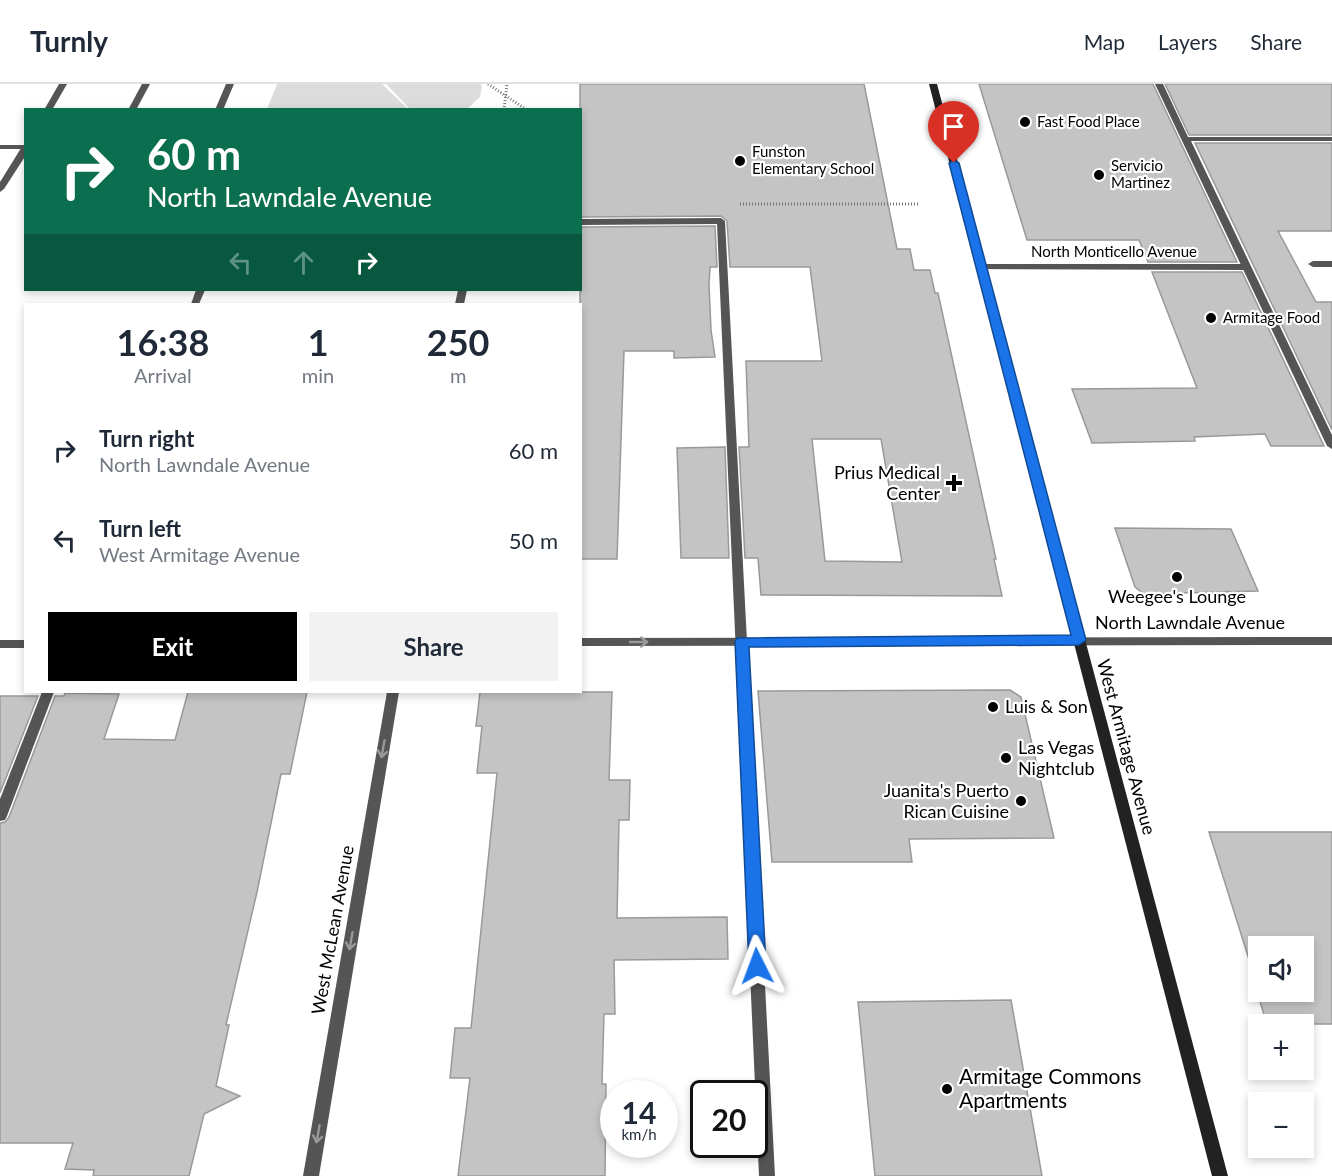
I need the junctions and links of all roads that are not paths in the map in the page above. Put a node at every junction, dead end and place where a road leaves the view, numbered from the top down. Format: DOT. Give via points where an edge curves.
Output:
graph roads {
  1 [pos="63,84"];
  2 [pos="146,84"];
  3 [pos="230,84"];
  4 [pos="933,84"];
  5 [pos="1159,84"];
  6 [pos="49,108"];
  7 [pos="133,108"];
  8 [pos="220,108"];
  9 [pos="1185,139"];
  10 [pos="1332,140"];
  11 [pos="0,147"];
  12 [pos="24,147"];
  13 [pos="24,149"];
  14 [pos="0,189"];
  15 [pos="582,222"];
  16 [pos="1313,264"];
  17 [pos="1332,264"];
  18 [pos="981,267"];
  19 [pos="1246,267"];
  20 [pos="1328,427"];
  21 [pos="1332,446"];
  22 [pos="1079,640"];
  23 [pos="1332,641"];
  24 [pos="582,642"];
  25 [pos="742,642"];
  26 [pos="0,644"];
  27 [pos="24,644"];
  28 [pos="48,693"];
  29 [pos="393,693"];
  30 [pos="0,816"];
  31 [pos="311,1176"];
  32 [pos="767,1176"];
  33 [pos="1220,1176"];
  1 -- 6 [label="street"];
  2 -- 7 [label="street"];
  3 -- 8 [label="street"];
  4 -- 18 [label="main road, West Armitage Avenue"];
  5 -- 9 [label="street"];
  9 -- 10 [label="street"];
  9 -- 19 [label="street"];
  11 -- 12 [label="street"];
  13 -- 14 [label="street"];
  15 -- 25 [label="street" via="721,221"];
  16 -- 17 [label="street"];
  18 -- 19 [label="street, North Monticello Avenue"];
  18 -- 22 [label="main road, West Armitage Avenue"];
  19 -- 20 [label="street"];
  20 -- 21 [label="street"];
  22 -- 23 [label="street, North Lawndale Avenue"];
  22 -- 25 [label="street, North Lawndale Avenue"];
  22 -- 33 [label="main road, West Armitage Avenue"];
  24 -- 25 [label="street, North Lawndale Avenue, one-way"];
  25 -- 32 [label="street"];
  26 -- 27 [label="street"];
  28 -- 30 [label="street"];
  29 -- 31 [label="street, West McLean Avenue, one-way"];
}
